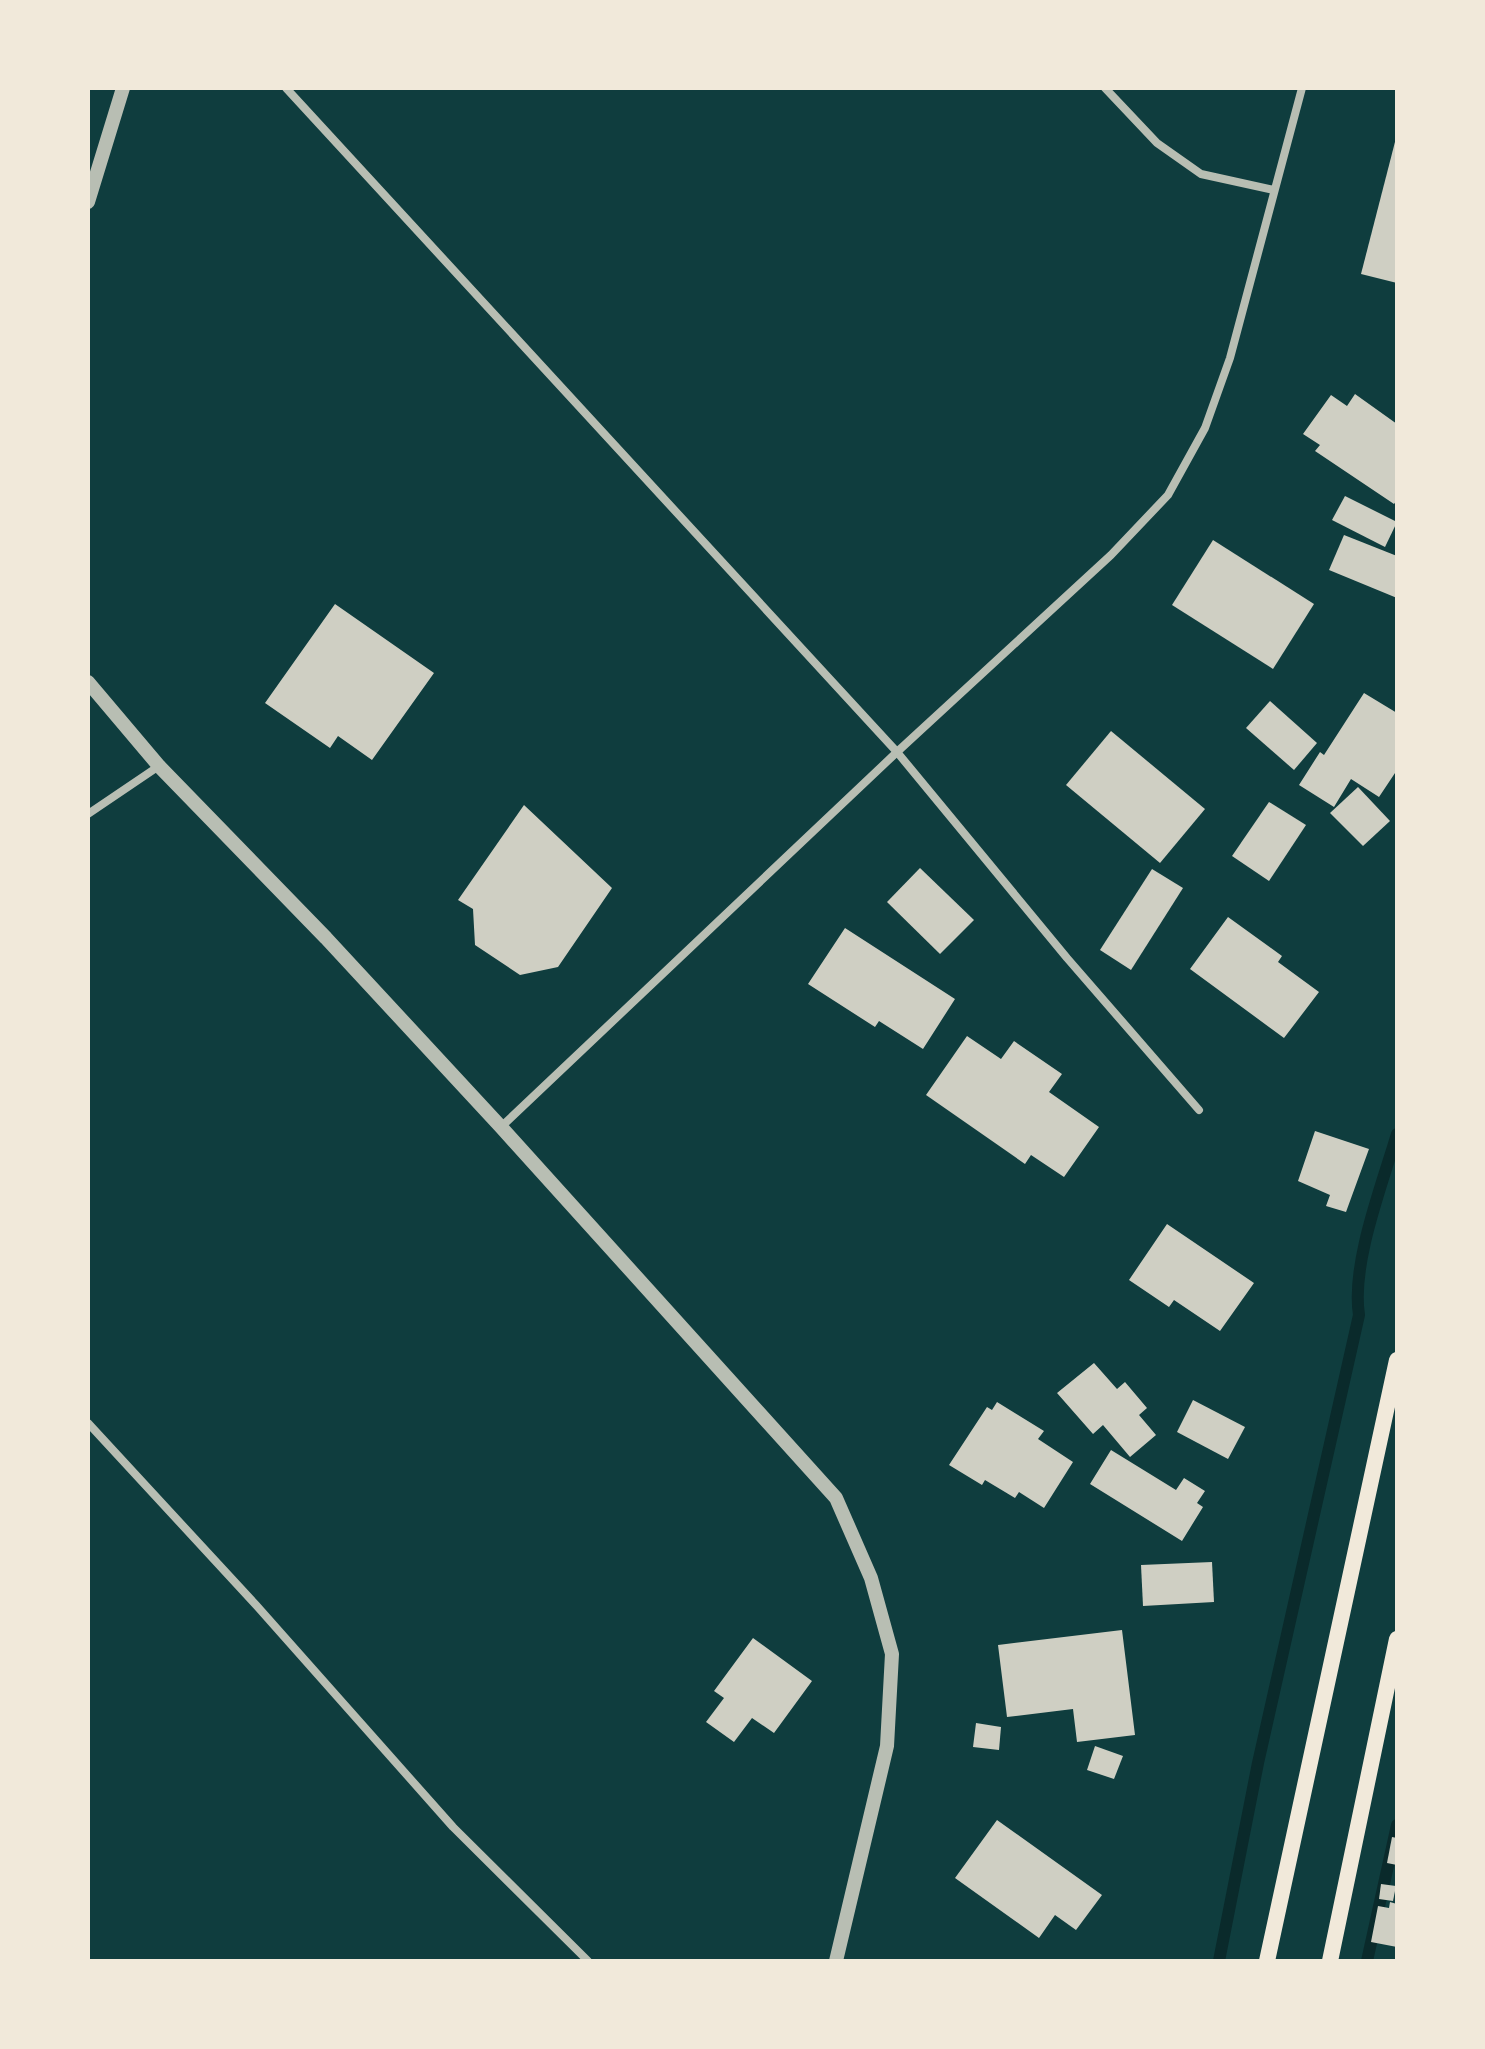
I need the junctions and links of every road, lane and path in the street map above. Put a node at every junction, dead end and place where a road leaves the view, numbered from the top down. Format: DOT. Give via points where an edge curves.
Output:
graph roads {
  1 [pos="123,88"];
  2 [pos="286,88"];
  3 [pos="1105,88"];
  4 [pos="1302,88"];
  5 [pos="1274,190"];
  6 [pos="88,202"];
  7 [pos="88,682"];
  8 [pos="897,752"];
  9 [pos="159,766"];
  10 [pos="88,814"];
  11 [pos="1199,1110"];
  12 [pos="501,1127"];
  13 [pos="1397,1360"];
  14 [pos="88,1423"];
  15 [pos="1397,1639"];
  16 [pos="588,1961"];
  17 [pos="836,1961"];
  18 [pos="1267,1961"];
  19 [pos="1330,1961"];
  1 -- 6 [label="street"];
  2 -- 8 [label="street"];
  3 -- 5 [label="street" via="1157,143 1201,174"];
  4 -- 5 [label="street"];
  5 -- 8 [label="street" via="1230,358 1205,428 1168,495 1111,555"];
  7 -- 9 [label="street"];
  8 -- 11 [label="street"];
  8 -- 12 [label="street"];
  9 -- 10 [label="street"];
  9 -- 12 [label="street"];
  12 -- 17 [label="street" via="836,1498 871,1578 892,1654 887,1746"];
  13 -- 18 [label="main road"];
  14 -- 16 [label="street" via="453,1827"];
  15 -- 19 [label="main road"];
}
